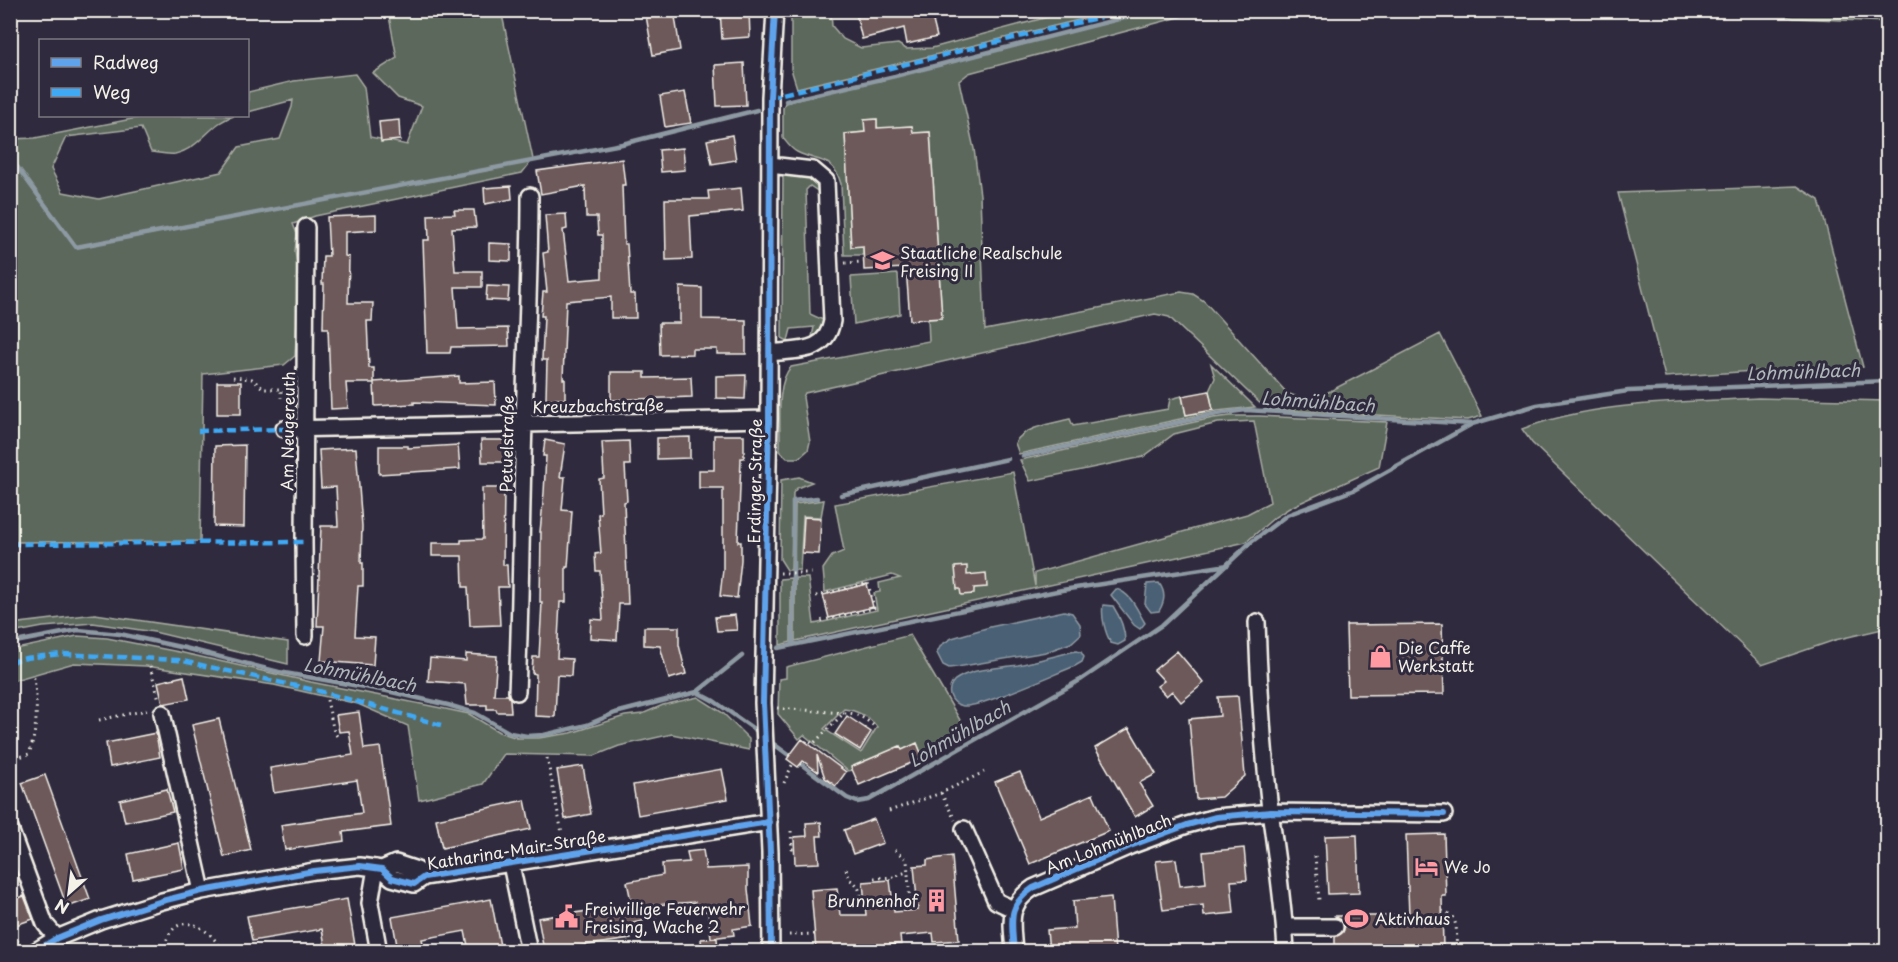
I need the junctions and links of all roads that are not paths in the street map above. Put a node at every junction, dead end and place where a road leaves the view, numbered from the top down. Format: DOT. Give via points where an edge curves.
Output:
graph roads {
  1 [pos="775,10"];
  2 [pos="770,165"];
  3 [pos="530,196"];
  4 [pos="306,227"];
  5 [pos="769,353"];
  6 [pos="769,419"];
  7 [pos="524,424"];
  8 [pos="284,429"];
  9 [pos="306,429"];
  10 [pos="1257,622"];
  11 [pos="305,636"];
  12 [pos="517,692"];
  13 [pos="161,710"];
  14 [pos="1270,812"];
  15 [pos="1444,814"];
  16 [pos="769,822"];
  17 [pos="961,828"];
  18 [pos="10,830"];
  19 [pos="511,864"];
  20 [pos="379,869"];
  21 [pos="202,891"];
  22 [pos="1013,909"];
  23 [pos="1285,927"];
  24 [pos="1335,927"];
  25 [pos="57,938"];
  26 [pos="34,951"];
  27 [pos="379,951"];
  28 [pos="529,951"];
  29 [pos="771,951"];
  30 [pos="1014,951"];
  31 [pos="1286,951"];
  1 -- 2 [label="street, Erdinger Straße"];
  2 -- 5 [label="street, Erdinger Straße"];
  2 -- 5 [label="street" via="813,170 826,181 832,321 829,333 817,345"];
  3 -- 7 [label="street, Petuelstraße"];
  4 -- 9 [label="street, Am Neugereuth"];
  5 -- 6 [label="street, Erdinger Straße"];
  6 -- 7 [label="street, Kreuzbachstraße"];
  6 -- 16 [label="street, Erdinger Straße" via="768,714 763,743"];
  7 -- 9 [label="street, Kreuzbachstraße"];
  7 -- 12 [label="street, Petuelstraße"];
  8 -- 9 [label="street, Kreuzbachstraße"];
  9 -- 11 [label="street, Am Neugereuth"];
  10 -- 14 [label="street"];
  13 -- 21 [label="street"];
  14 -- 15 [label="street, Am Lohmühlbach"];
  14 -- 22 [label="street, Am Lohmühlbach" via="1216,817 1130,846 1034,888 1022,895"];
  14 -- 23 [label="street"];
  16 -- 19 [label="street, Katharina-Mair-Straße"];
  16 -- 29 [label="street, Erdinger Straße"];
  17 -- 22 [label="street" via="996,902"];
  18 -- 25 [label="street" via="45,924"];
  19 -- 20 [label="street, Katharina-Mair-Straße" via="424,877 414,884 392,878"];
  19 -- 28 [label="street, Katharina-Mair-Straße"];
  20 -- 21 [label="street, Katharina-Mair-Straße" via="342,866"];
  20 -- 27 [label="street" via="370,903"];
  21 -- 25 [label="street, Katharina-Mair-Straße" via="101,920"];
  22 -- 30 [label="street"];
  23 -- 24 [label="street"];
  23 -- 31 [label="street"];
  25 -- 26 [label="street, Katharina-Mair-Straße"];
}
